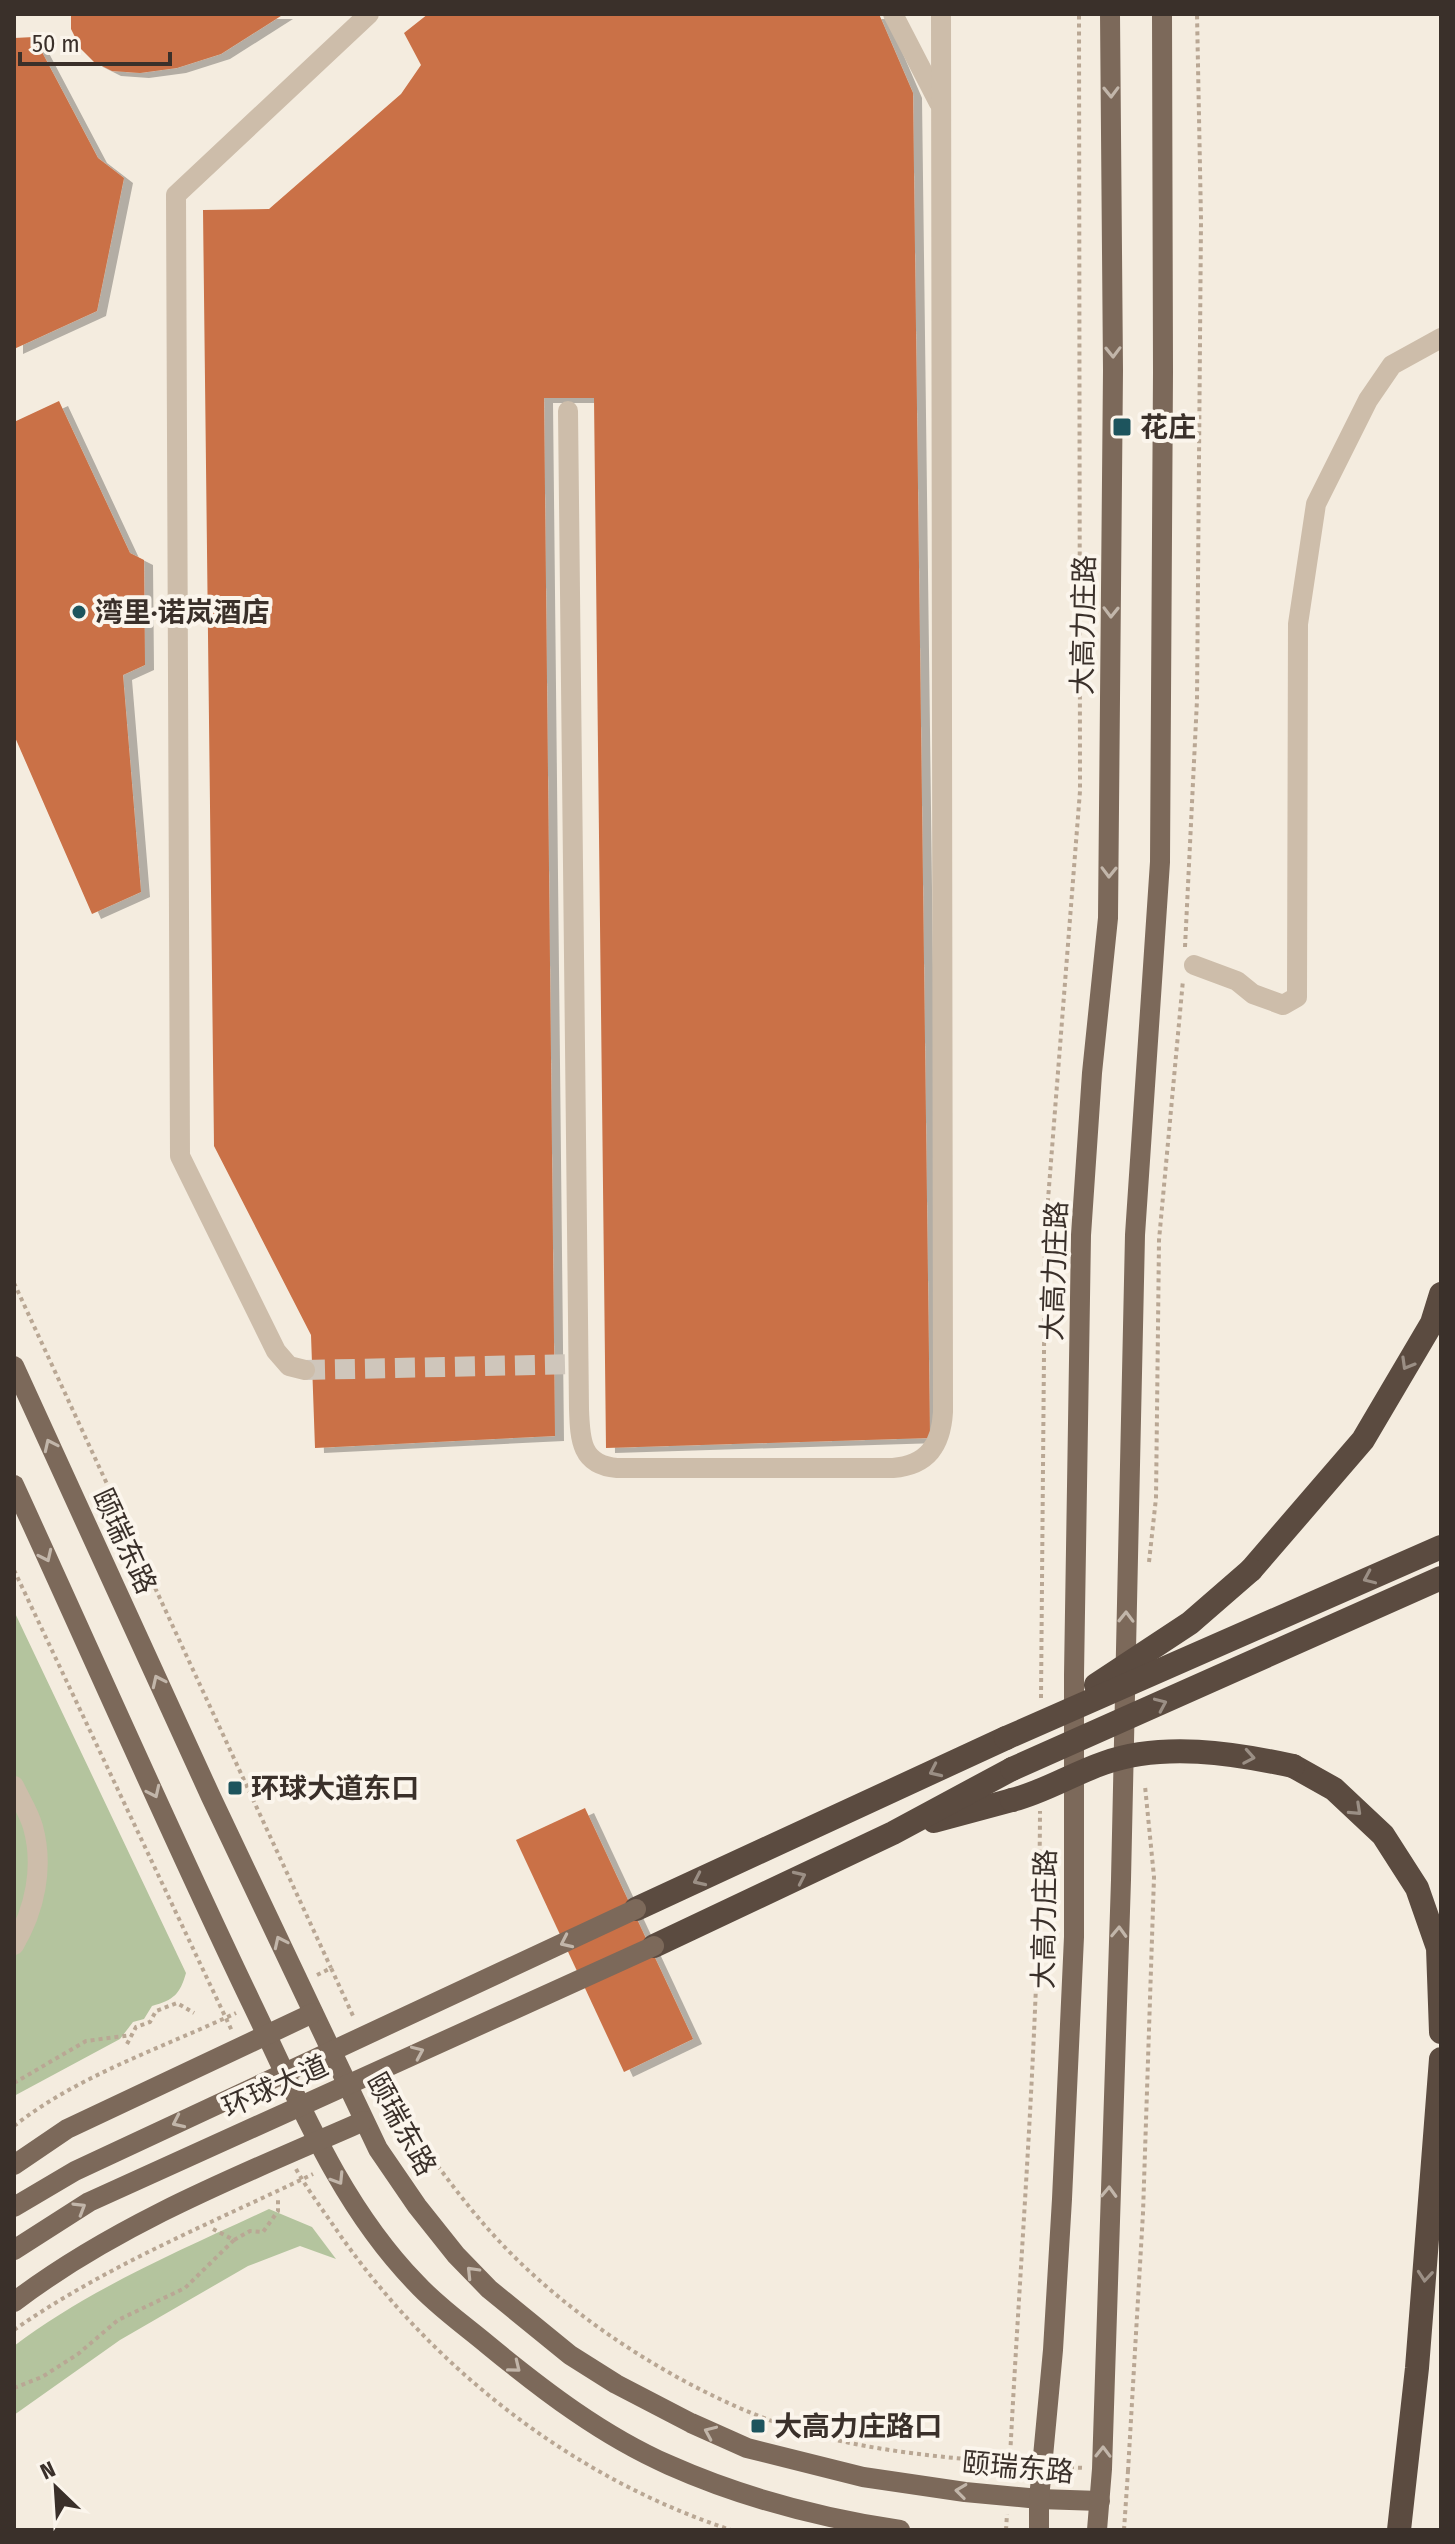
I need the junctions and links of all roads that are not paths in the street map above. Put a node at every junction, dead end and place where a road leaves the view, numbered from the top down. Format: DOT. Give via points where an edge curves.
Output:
graph roads {
  1 [pos="369,14"];
  2 [pos="893,14"];
  3 [pos="941,14"];
  4 [pos="1110,14"];
  5 [pos="1162,14"];
  6 [pos="940,105"];
  7 [pos="1441,338"];
  8 [pos="568,411"];
  9 [pos="1187,965"];
  10 [pos="1441,1294"];
  11 [pos="14,1366"];
  12 [pos="305,1370"];
  13 [pos="14,1485"];
  14 [pos="1441,1547"];
  15 [pos="1441,1578"];
  16 [pos="1006,1738"];
  17 [pos="14,1786"];
  18 [pos="893,1833"];
  19 [pos="636,1909"];
  20 [pos="14,1945"];
  21 [pos="654,1946"];
  22 [pos="313,2013"];
  23 [pos="1441,2032"];
  24 [pos="267,2035"];
  25 [pos="1441,2059"];
  26 [pos="364,2121"];
  27 [pos="318,2141"];
  28 [pos="14,2165"];
  29 [pos="14,2207"];
  30 [pos="14,2250"];
  31 [pos="14,2302"];
  32 [pos="1039,2499"];
  33 [pos="1100,2501"];
  34 [pos="900,2530"];
  35 [pos="1039,2530"];
  36 [pos="1097,2530"];
  37 [pos="1399,2530"];
  1 -- 12 [label="street" via="176,195 180,1156 276,1351 289,1366"];
  2 -- 6 [label="street"];
  3 -- 6 [label="street"];
  4 -- 32 [label="main road, 大高力庄路, one-way" via="1108,918 1081,1235 1074,1937 1062,2199"];
  33 -- 5 [label="main road, one-way" via="1135,1235 1160,862"];
  6 -- 8 [label="street" via="943,1412 937,1444 915,1464 617,1468 598,1464 583,1447"];
  7 -- 9 [label="street" via="1392,365 1368,400 1316,504 1298,624 1297,997 1283,1005 1253,994 1237,981"];
  10 -- 16 [label="highway, one-way, bridge" via="1432,1323 1363,1440 1251,1570 1158,1645"];
  22 -- 11 [label="main road, 颐瑞东路, one-way"];
  13 -- 24 [label="main road, one-way"];
  14 -- 16 [label="highway, one-way, bridge"];
  18 -- 15 [label="highway, one-way, bridge" via="1012,1769"];
  16 -- 19 [label="highway, one-way"];
  17 -- 20 [label="street" via="33,1827 37,1870 34,1899"];
  21 -- 18 [label="highway, one-way"];
  18 -- 23 [label="highway, one-way, bridge" via="1033,1795 1105,1763 1155,1752 1243,1755 1293,1766 1334,1789 1383,1835 1417,1888 1438,1948"];
  19 -- 29 [label="main road, 环球大道, one-way, bridge" via="75,2171"];
  30 -- 21 [label="main road, 环球大道, one-way, bridge" via="89,2202"];
  22 -- 24 [label="main road"];
  22 -- 26 [label="main road, 颐瑞东路"];
  24 -- 27 [label="main road"];
  24 -- 28 [label="main road" via="67,2129"];
  25 -- 37 [label="highway, one-way"];
  26 -- 27 [label="main road"];
  32 -- 26 [label="main road, 颐瑞东路, one-way" via="863,2477 747,2448 616,2384 570,2355 478,2278 417,2206"];
  27 -- 31 [label="main road" via="119,2235"];
  27 -- 34 [label="main road, one-way" via="365,2219 416,2284 540,2388 667,2464 748,2497"];
  32 -- 33 [label="main road, 颐瑞东路"];
  32 -- 35 [label="main road, 大高力庄路"];
  33 -- 36 [label="main road"];
}
